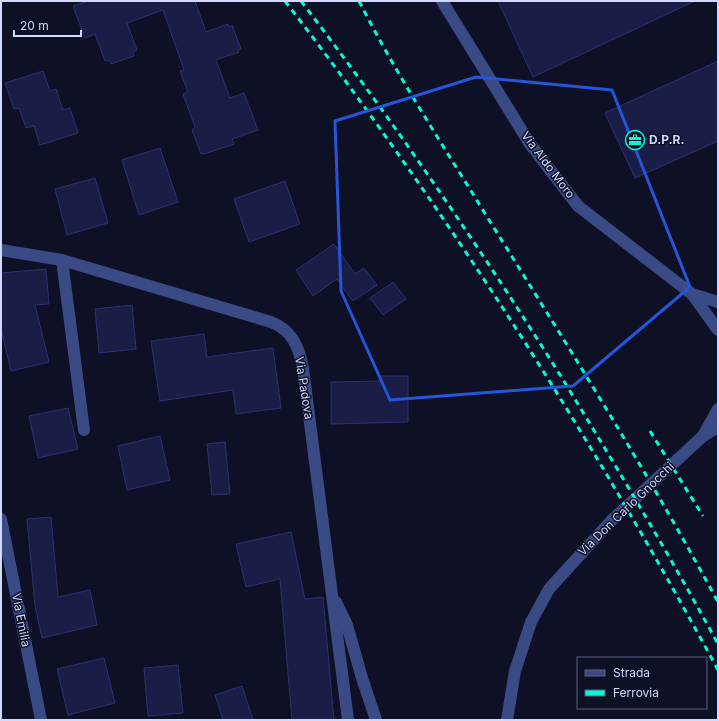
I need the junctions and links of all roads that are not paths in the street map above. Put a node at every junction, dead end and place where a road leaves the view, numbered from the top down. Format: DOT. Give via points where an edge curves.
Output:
graph roads {
  1 [pos="442,1"];
  2 [pos="1,250"];
  3 [pos="62,260"];
  4 [pos="692,294"];
  5 [pos="718,302"];
  6 [pos="718,330"];
  7 [pos="718,409"];
  8 [pos="718,427"];
  9 [pos="84,430"];
  10 [pos="703,436"];
  11 [pos="1,520"];
  12 [pos="331,584"];
  13 [pos="508,718"];
  14 [pos="41,720"];
  15 [pos="348,720"];
  16 [pos="376,720"];
  1 -- 4 [label="street, Via Aldo Moro" via="530,144 578,206"];
  2 -- 3 [label="street, Via Padova"];
  3 -- 9 [label="street"];
  3 -- 12 [label="street, Via Padova" via="270,322 291,336 303,368"];
  4 -- 5 [label="street, Via Aldo Moro"];
  4 -- 6 [label="street, Via Aldo Moro"];
  7 -- 10 [label="street, Via Don Carlo Gnocchi"];
  8 -- 10 [label="street, Via Don Carlo Gnocchi"];
  10 -- 13 [label="street, Via Don Carlo Gnocchi" via="611,521 549,589 531,622 515,671"];
  11 -- 14 [label="street, Via Emilia"];
  12 -- 15 [label="street, Via Padova"];
  12 -- 16 [label="street" via="335,600 347,625"];
}
